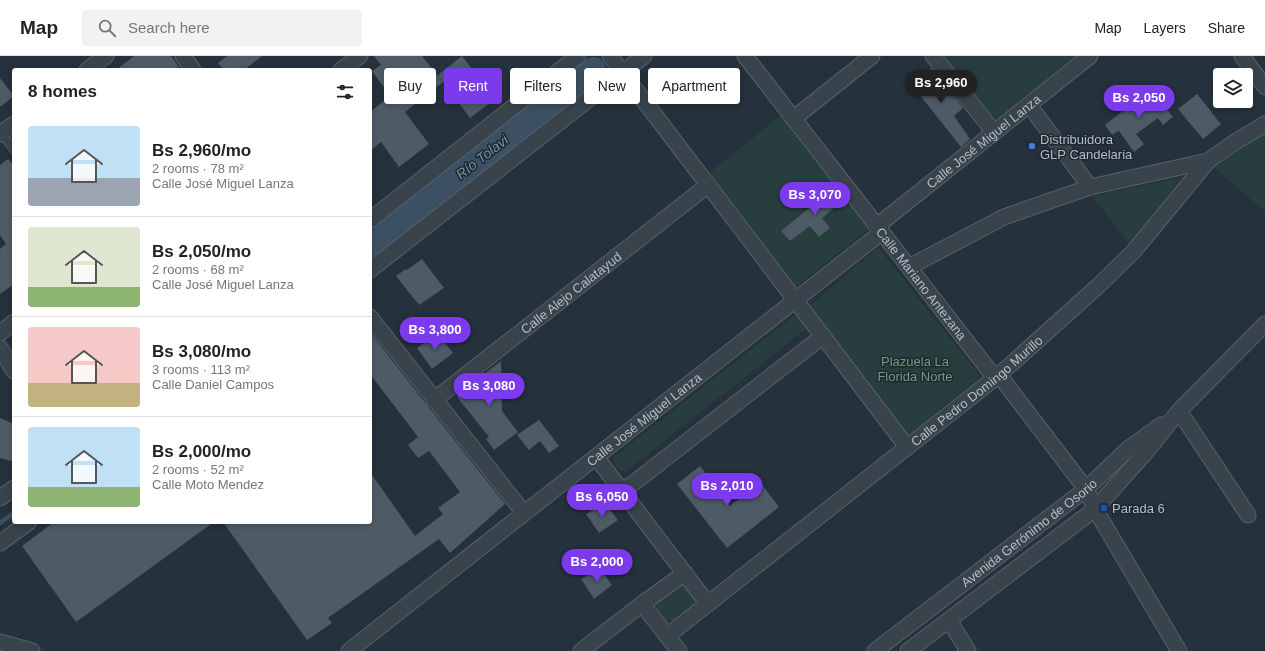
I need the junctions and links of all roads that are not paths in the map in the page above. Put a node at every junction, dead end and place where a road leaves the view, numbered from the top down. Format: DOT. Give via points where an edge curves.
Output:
graph roads {
  1 [pos="106,56"];
  2 [pos="183,56"];
  3 [pos="360,56"];
  4 [pos="578,56"];
  5 [pos="610,56"];
  6 [pos="644,56"];
  7 [pos="745,56"];
  8 [pos="872,56"];
  9 [pos="933,56"];
  10 [pos="1090,56"];
  11 [pos="1242,56"];
  12 [pos="90,68"];
  13 [pos="192,68"];
  14 [pos="344,68"];
  15 [pos="619,68"];
  16 [pos="629,68"];
  17 [pos="1265,86"];
  18 [pos="640,95"];
  19 [pos="584,103"];
  20 [pos="1029,105"];
  21 [pos="793,119"];
  22 [pos="1265,124"];
  23 [pos="12,125"];
  24 [pos="994,132"];
  25 [pos="1,133"];
  26 [pos="12,147"];
  27 [pos="1208,161"];
  28 [pos="708,185"];
  29 [pos="1090,187"];
  30 [pos="372,218"];
  31 [pos="879,229"];
  32 [pos="372,268"];
  33 [pos="909,268"];
  34 [pos="795,300"];
  35 [pos="372,320"];
  36 [pos="12,324"];
  37 [pos="1265,324"];
  38 [pos="0,333"];
  39 [pos="823,336"];
  40 [pos="0,348"];
  41 [pos="12,368"];
  42 [pos="997,377"];
  43 [pos="434,400"];
  44 [pos="1180,411"];
  45 [pos="907,447"];
  46 [pos="596,457"];
  47 [pos="12,489"];
  48 [pos="1086,489"];
  49 [pos="622,492"];
  50 [pos="0,498"];
  51 [pos="1095,508"];
  52 [pos="524,513"];
  53 [pos="1248,515"];
  54 [pos="25,524"];
  55 [pos="0,543"];
  56 [pos="685,574"];
  57 [pos="642,604"];
  58 [pos="708,604"];
  59 [pos="949,620"];
  60 [pos="667,636"];
  61 [pos="0,642"];
  62 [pos="32,651"];
  63 [pos="349,651"];
  64 [pos="581,651"];
  65 [pos="679,651"];
  66 [pos="875,651"];
  67 [pos="908,651"];
  68 [pos="968,651"];
  69 [pos="1179,651"];
  1 -- 12 [label="street"];
  2 -- 13 [label="street"];
  3 -- 14 [label="street"];
  4 -- 30 [label="street"];
  5 -- 15 [label="street"];
  6 -- 16 [label="street"];
  7 -- 21 [label="street, Calle Mariano Antezana"];
  8 -- 21 [label="street"];
  9 -- 24 [label="street"];
  10 -- 20 [label="street, Calle José Miguel Lanza"];
  11 -- 17 [label="street"];
  18 -- 28 [label="street"];
  19 -- 32 [label="street"];
  20 -- 24 [label="street, Calle José Miguel Lanza"];
  20 -- 29 [label="street"];
  21 -- 31 [label="street, Calle Mariano Antezana"];
  22 -- 27 [label="street, Calle Pedro Domingo Murillo"];
  23 -- 25 [label="street"];
  24 -- 31 [label="street, Calle José Miguel Lanza"];
  25 -- 26 [label="lane"];
  27 -- 29 [label="street"];
  27 -- 42 [label="street, Calle Pedro Domingo Murillo" via="1134,251 1098,287"];
  28 -- 34 [label="street"];
  28 -- 43 [label="street, Calle Alejo Calatayud"];
  29 -- 33 [label="street" via="1004,217"];
  31 -- 33 [label="street, Calle Mariano Antezana"];
  31 -- 34 [label="street, Calle José Miguel Lanza"];
  33 -- 42 [label="street, Calle Mariano Antezana"];
  34 -- 39 [label="street"];
  34 -- 46 [label="street, Calle José Miguel Lanza"];
  35 -- 43 [label="street"];
  36 -- 38 [label="street"];
  37 -- 44 [label="street, Avenida Gerónimo de Osorio"];
  39 -- 45 [label="street"];
  39 -- 49 [label="street"];
  40 -- 41 [label="street"];
  42 -- 45 [label="street, Calle Pedro Domingo Murillo"];
  42 -- 48 [label="street, Calle Mariano Antezana"];
  43 -- 52 [label="street"];
  44 -- 48 [label="street, Avenida Gerónimo de Osorio" via="1128,450"];
  44 -- 51 [label="street, Avenida Gerónimo de Osorio"];
  44 -- 53 [label="street"];
  45 -- 58 [label="street, Calle Pedro Domingo Murillo"];
  46 -- 49 [label="street"];
  46 -- 52 [label="street, Calle José Miguel Lanza"];
  47 -- 50 [label="street"];
  48 -- 51 [label="street, Calle Mariano Antezana"];
  48 -- 66 [label="street, Avenida Gerónimo de Osorio"];
  49 -- 56 [label="street"];
  51 -- 59 [label="street, Avenida Gerónimo de Osorio"];
  51 -- 69 [label="street, Calle Mariano Antezana"];
  52 -- 63 [label="street, Calle José Miguel Lanza"];
  54 -- 55 [label="street"];
  56 -- 57 [label="street"];
  56 -- 58 [label="street"];
  57 -- 60 [label="street"];
  57 -- 64 [label="street"];
  58 -- 60 [label="street, Calle Pedro Domingo Murillo"];
  59 -- 67 [label="street, Avenida Gerónimo de Osorio"];
  59 -- 68 [label="street"];
  60 -- 65 [label="street"];
  61 -- 62 [label="street"];
}
